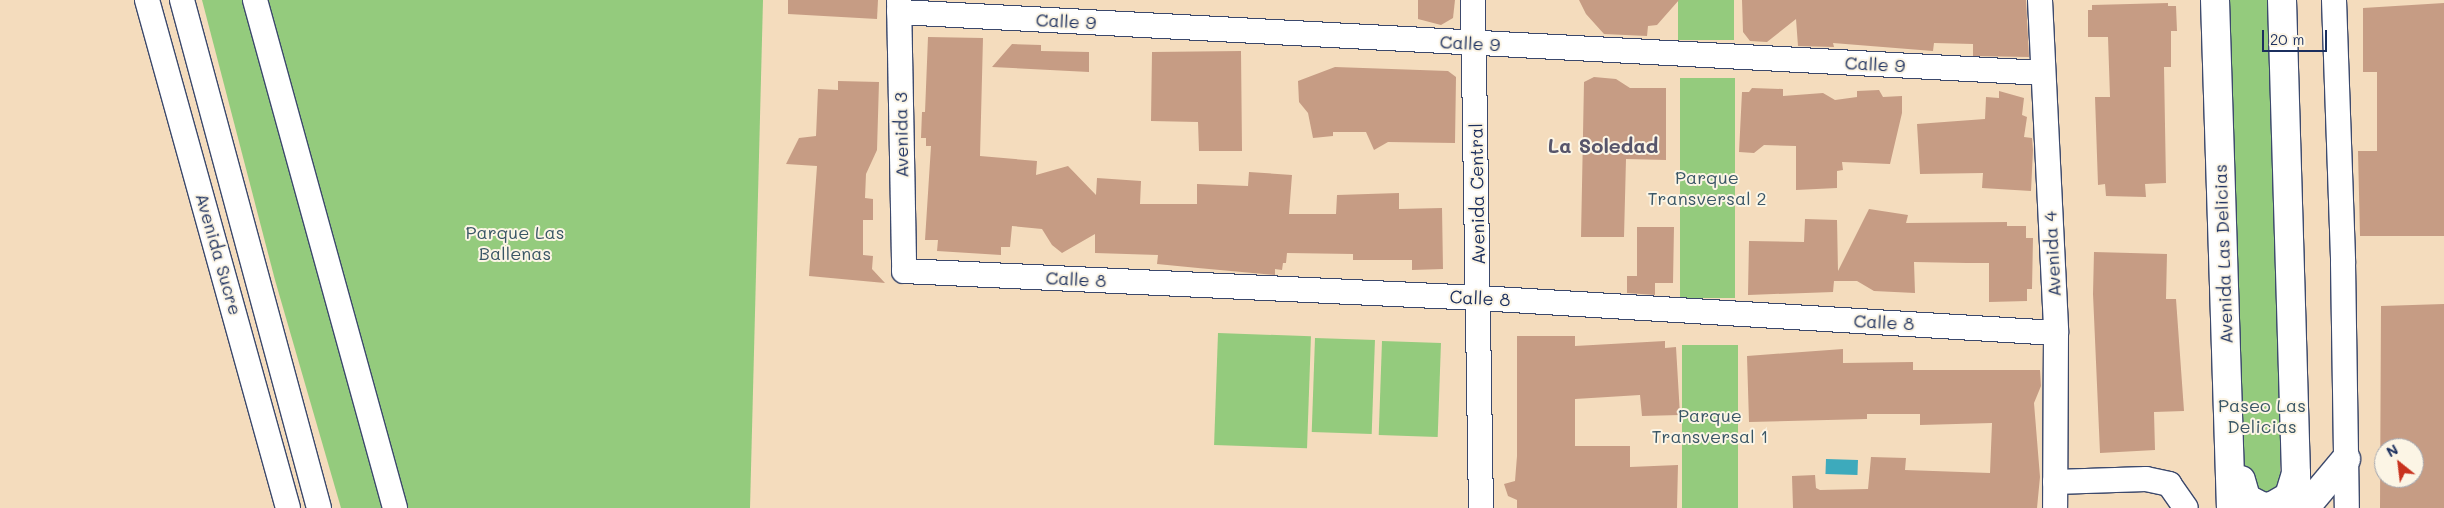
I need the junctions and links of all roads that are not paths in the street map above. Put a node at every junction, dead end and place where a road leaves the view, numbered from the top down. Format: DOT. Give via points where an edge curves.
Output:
graph roads {
  1 [pos="147,0"];
  2 [pos="182,0"];
  3 [pos="255,0"];
  4 [pos="1473,0"];
  5 [pos="2040,0"];
  6 [pos="2216,0"];
  7 [pos="2282,0"];
  8 [pos="2334,0"];
  9 [pos="899,6"];
  10 [pos="1473,43"];
  11 [pos="2042,73"];
  12 [pos="904,271"];
  13 [pos="1479,298"];
  14 [pos="2056,333"];
  15 [pos="2230,451"];
  16 [pos="2346,459"];
  17 [pos="2296,473"];
  18 [pos="2241,480"];
  19 [pos="2055,482"];
  20 [pos="2349,504"];
  21 [pos="288,508"];
  22 [pos="319,508"];
  23 [pos="395,508"];
  24 [pos="1481,508"];
  25 [pos="2055,508"];
  26 [pos="2186,508"];
  27 [pos="2231,508"];
  28 [pos="2242,508"];
  29 [pos="2297,508"];
  30 [pos="2305,508"];
  1 -- 21 [label="street, Avenida Sucre"];
  2 -- 22 [label="street, Avenida Sucre"];
  3 -- 23 [label="street"];
  4 -- 10 [label="street, Avenida Central"];
  5 -- 11 [label="street, Avenida 4"];
  6 -- 15 [label="main road, Avenida Las Delicias"];
  7 -- 17 [label="main road"];
  8 -- 16 [label="street"];
  9 -- 10 [label="street, Calle 9"];
  9 -- 12 [label="street, Avenida 3"];
  10 -- 11 [label="street, Calle 9"];
  10 -- 13 [label="street, Avenida Central"];
  11 -- 14 [label="street, Avenida 4"];
  12 -- 13 [label="street, Calle 8"];
  13 -- 14 [label="street, Calle 8"];
  13 -- 24 [label="street, Avenida Central"];
  14 -- 19 [label="street, Avenida 4"];
  15 -- 18 [label="main road" via="2239,460"];
  15 -- 27 [label="main road, Avenida Las Delicias"];
  16 -- 20 [label="street"];
  16 -- 30 [label="main road"];
  17 -- 18 [label="main road" via="2289,496 2272,506 2263,507 2246,498"];
  17 -- 29 [label="main road"];
  18 -- 28 [label="main road"];
  19 -- 25 [label="street, Avenida 4"];
  19 -- 26 [label="street" via="2146,479 2169,484"];
}
